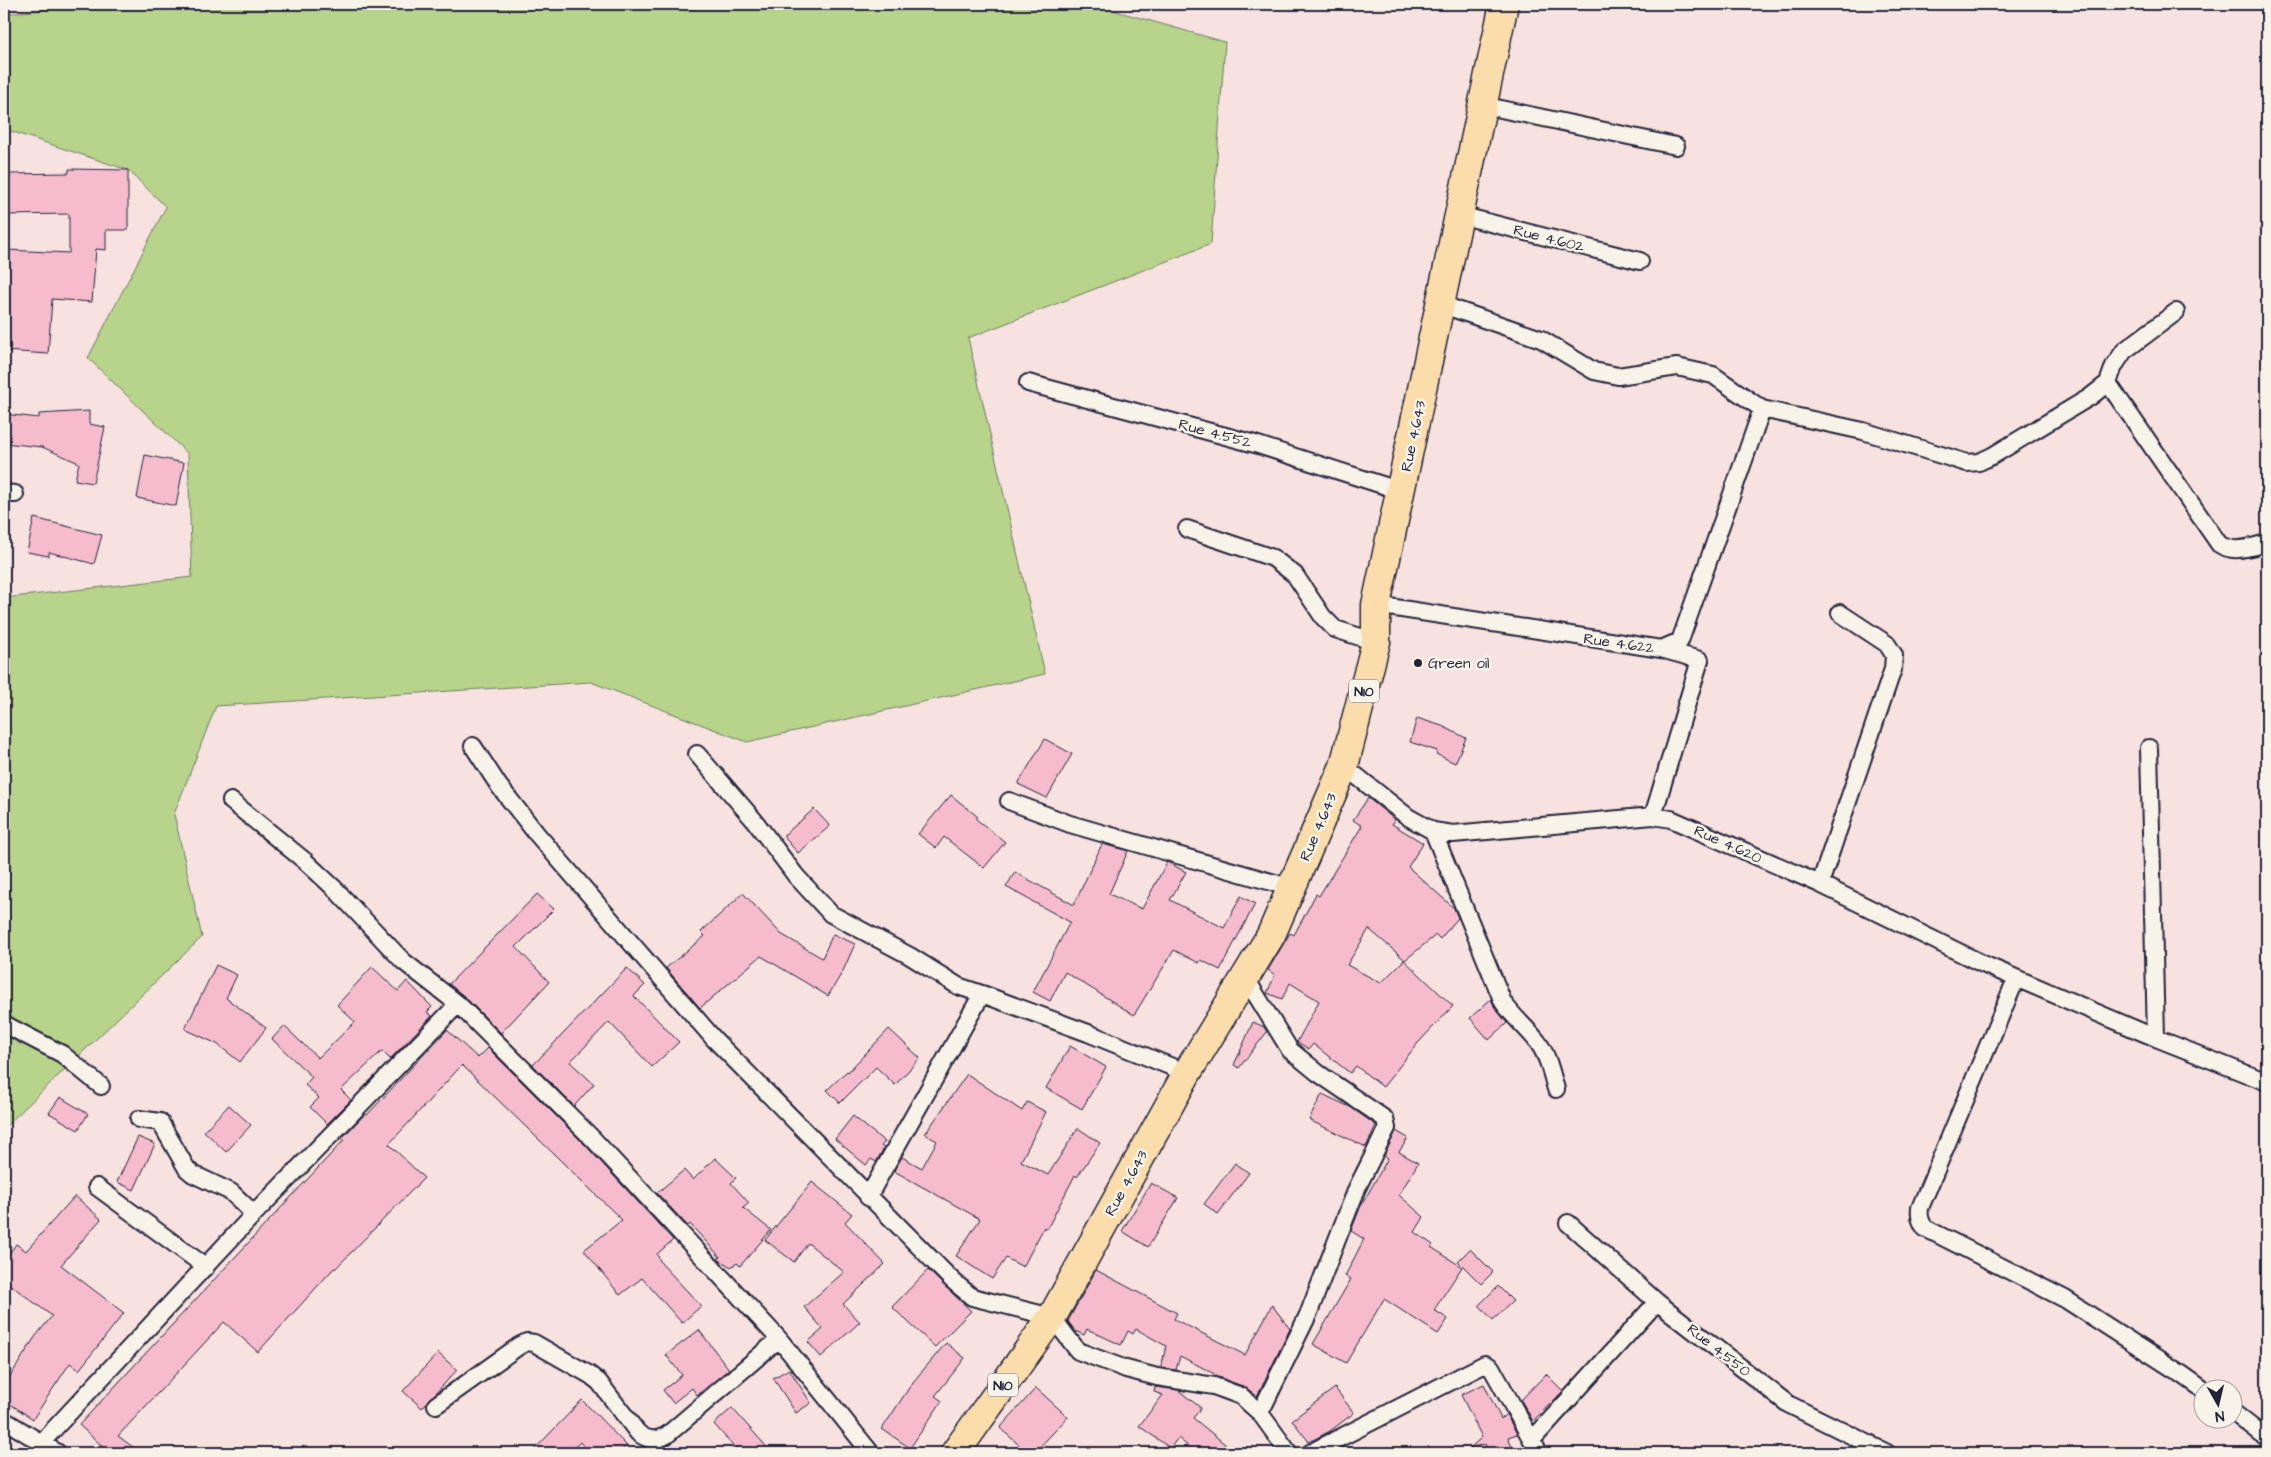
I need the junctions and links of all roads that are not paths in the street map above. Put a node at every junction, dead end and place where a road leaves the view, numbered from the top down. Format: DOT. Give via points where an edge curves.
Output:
graph roads {
  1 [pos="1504,4"];
  2 [pos="1482,105"];
  3 [pos="1676,146"];
  4 [pos="1459,215"];
  5 [pos="1640,261"];
  6 [pos="1440,304"];
  7 [pos="2176,312"];
  8 [pos="1028,383"];
  9 [pos="2108,383"];
  10 [pos="1762,409"];
  11 [pos="1401,491"];
  12 [pos="1186,529"];
  13 [pos="2267,542"];
  14 [pos="1376,605"];
  15 [pos="1840,613"];
  16 [pos="1376,642"];
  17 [pos="1661,649"];
  18 [pos="473,746"];
  19 [pos="2150,748"];
  20 [pos="698,754"];
  21 [pos="1344,766"];
  22 [pos="232,801"];
  23 [pos="1009,801"];
  24 [pos="1653,816"];
  25 [pos="1433,832"];
  26 [pos="1820,884"];
  27 [pos="1292,888"];
  28 [pos="1245,977"];
  29 [pos="2016,979"];
  30 [pos="982,994"];
  31 [pos="458,1004"];
  32 [pos="4,1024"];
  33 [pos="2156,1038"];
  34 [pos="1187,1073"];
  35 [pos="2267,1082"];
  36 [pos="101,1086"];
  37 [pos="1556,1089"];
  38 [pos="139,1119"];
  39 [pos="97,1188"];
  40 [pos="868,1197"];
  41 [pos="254,1214"];
  42 [pos="1568,1223"];
  43 [pos="206,1267"];
  44 [pos="1657,1302"];
  45 [pos="1052,1317"];
  46 [pos="779,1339"];
  47 [pos="2194,1383"];
  48 [pos="436,1405"];
  49 [pos="1260,1413"];
  50 [pos="4,1420"];
  51 [pos="2244,1421"];
  52 [pos="2267,1439"];
  53 [pos="42,1442"];
  54 [pos="1536,1447"];
  55 [pos="58,1453"];
  56 [pos="871,1453"];
  57 [pos="955,1453"];
  58 [pos="1289,1453"];
  59 [pos="1310,1453"];
  60 [pos="1886,1453"];
  1 -- 2 [label="highway, Rue 4.643 / N10"];
  2 -- 3 [label="street"];
  2 -- 4 [label="highway, Rue 4.643 / N10"];
  4 -- 5 [label="street, Rue 4.602"];
  4 -- 6 [label="highway, Rue 4.643 / N10"];
  6 -- 10 [label="street" via="1541,339 1594,372 1618,376 1676,367 1713,375"];
  6 -- 11 [label="highway, Rue 4.643 / N10"];
  7 -- 9 [label="street" via="2124,351"];
  8 -- 11 [label="street, Rue 4.552" via="1255,444"];
  9 -- 10 [label="street" via="1992,456 1967,463 1863,432"];
  9 -- 13 [label="street" via="2219,544 2228,550 2240,550"];
  10 -- 17 [label="street" via="1680,641"];
  11 -- 14 [label="highway, Rue 4.643 / N10"];
  12 -- 16 [label="street" via="1273,558 1295,575 1322,617 1335,629"];
  14 -- 16 [label="highway, Rue 4.643 / N10"];
  14 -- 17 [label="street, Rue 4.622"];
  15 -- 26 [label="street" via="1886,644 1894,656 1893,669"];
  16 -- 21 [label="highway, Rue 4.643 / N10"];
  17 -- 24 [label="street, Rue 4.622" via="1700,660"];
  18 -- 40 [label="street" via="536,833 714,1039"];
  19 -- 33 [label="street"];
  20 -- 30 [label="street" via="830,914 910,956 958,986"];
  21 -- 25 [label="street, Rue 4.620" via="1408,817"];
  21 -- 27 [label="highway, Rue 4.643 / N10"];
  22 -- 31 [label="street" via="334,888 403,962"];
  23 -- 27 [label="street" via="1070,824"];
  24 -- 25 [label="street, Rue 4.620" via="1453,834"];
  24 -- 26 [label="street, Rue 4.620" via="1671,818"];
  25 -- 37 [label="street" via="1503,1002 1547,1057"];
  26 -- 29 [label="street, Rue 4.620"];
  27 -- 28 [label="highway, Rue 4.643 / N10" via="1271,935"];
  28 -- 34 [label="highway, Rue 4.643 / N10"];
  28 -- 49 [label="street" via="1290,1050 1385,1119 1387,1128 1357,1188 1308,1315"];
  29 -- 33 [label="street, Rue 4.620"];
  29 -- 47 [label="street" via="1920,1208 1922,1223 1925,1228 2064,1299"];
  30 -- 34 [label="street"];
  30 -- 40 [label="street"];
  31 -- 41 [label="street"];
  31 -- 46 [label="street" via="594,1140"];
  32 -- 36 [label="street" via="62,1054"];
  33 -- 35 [label="street, Rue 4.620"];
  34 -- 45 [label="highway, Rue 4.643 / N10"];
  38 -- 41 [label="street" via="160,1122 187,1169 231,1192"];
  39 -- 43 [label="street"];
  40 -- 45 [label="street" via="972,1297"];
  41 -- 43 [label="street"];
  42 -- 44 [label="street, Rue 4.550"];
  43 -- 53 [label="street"];
  44 -- 54 [label="street"];
  44 -- 60 [label="street, Rue 4.550" via="1788,1404"];
  45 -- 49 [label="street" via="1078,1351 1157,1377 1214,1386 1241,1396"];
  45 -- 57 [label="highway, N10"];
  46 -- 48 [label="street" via="668,1435 658,1440 646,1439 638,1433 599,1382 534,1343 527,1342"];
  46 -- 56 [label="street"];
  49 -- 58 [label="street"];
  50 -- 53 [label="street"];
  51 -- 52 [label="street"];
  53 -- 55 [label="street"];
  54 -- 59 [label="street" via="1490,1367 1485,1364"];
}
